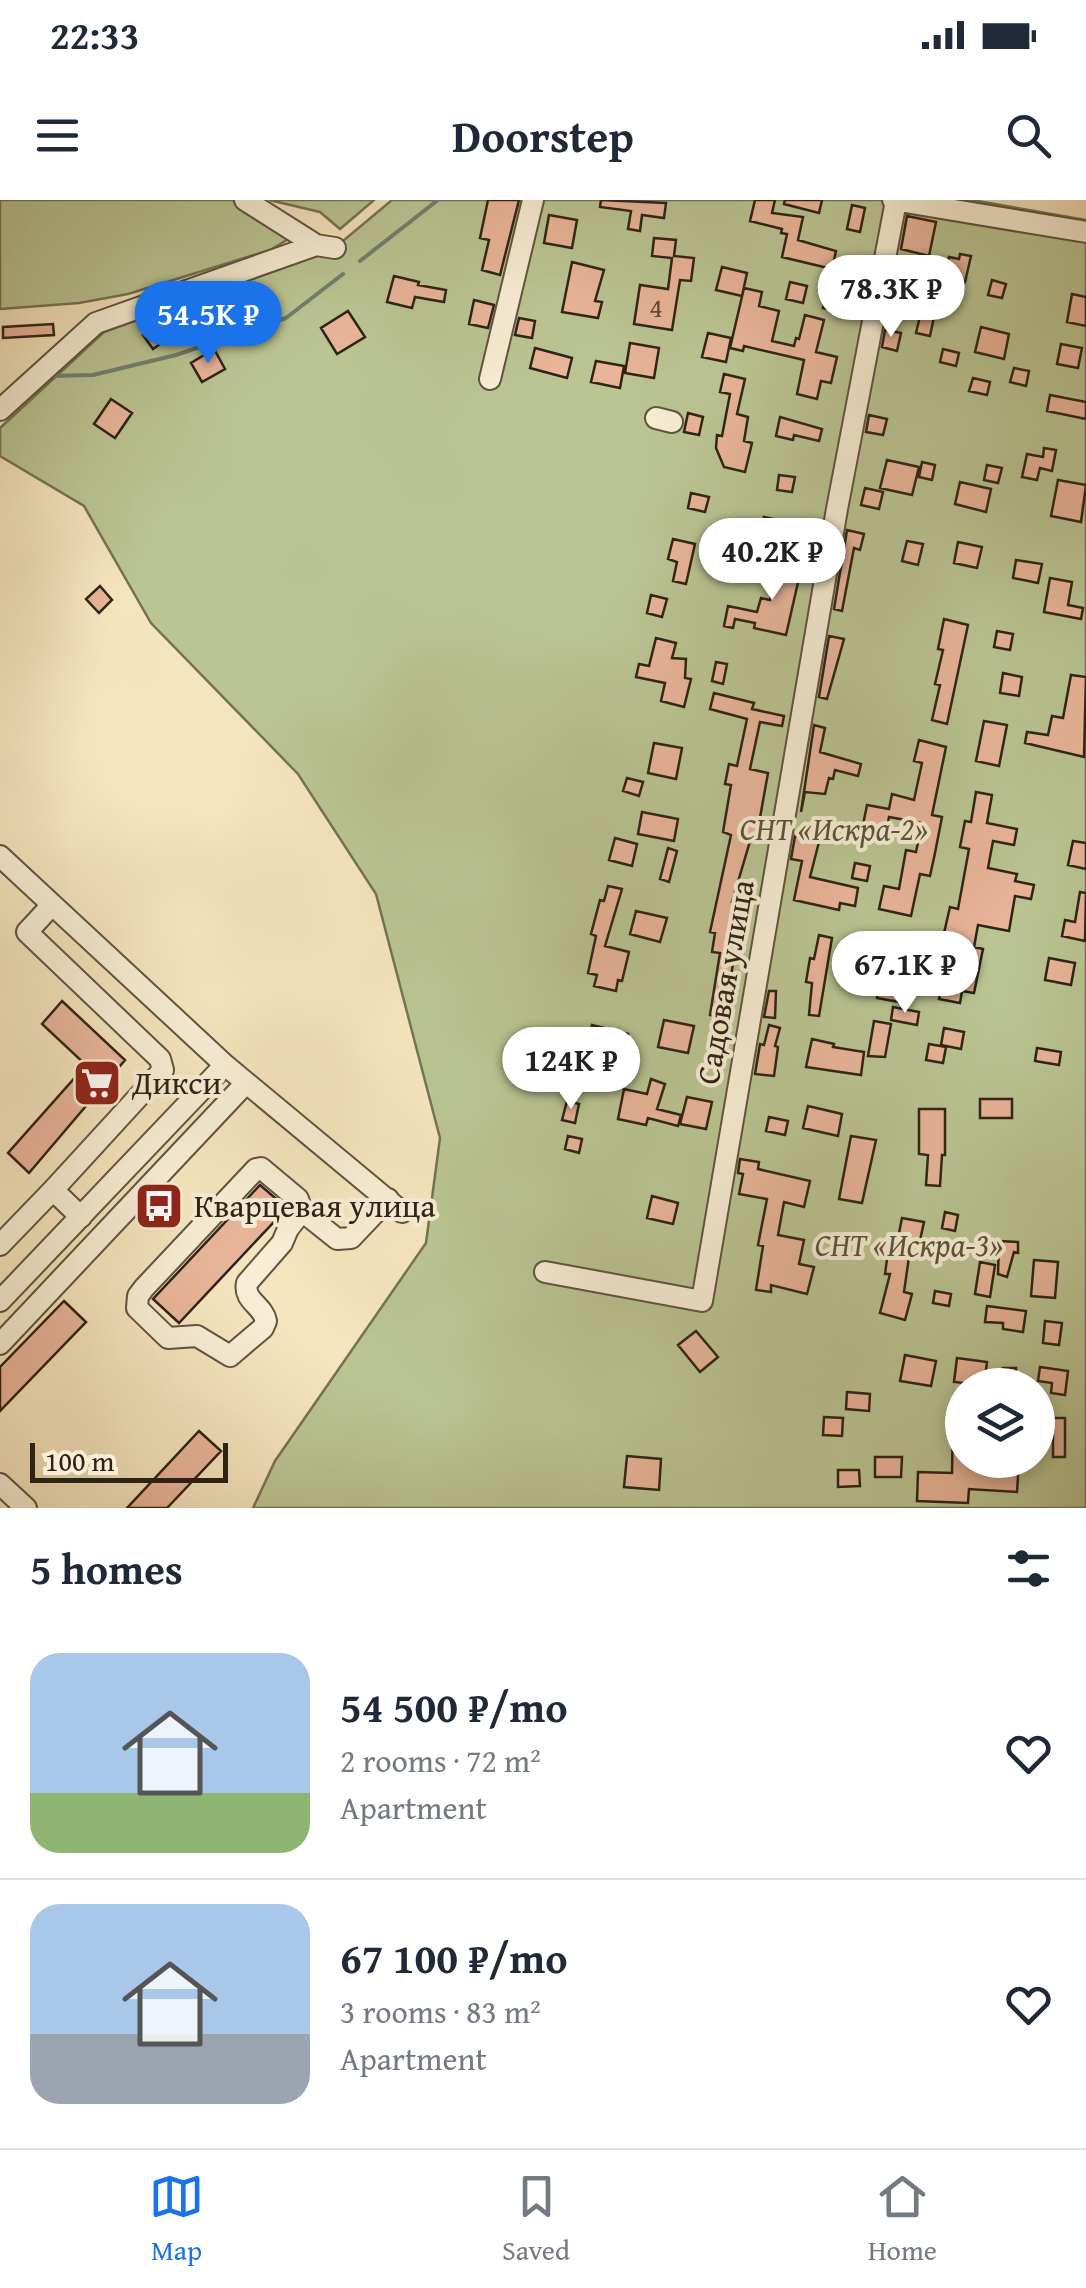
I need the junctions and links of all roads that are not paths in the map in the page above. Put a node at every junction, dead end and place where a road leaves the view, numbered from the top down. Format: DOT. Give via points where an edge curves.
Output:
graph roads {
  1 [pos="245,200"];
  2 [pos="533,200"];
  3 [pos="895,200"];
  4 [pos="1086,232"];
  5 [pos="490,379"];
  6 [pos="0,410"];
  7 [pos="0,856"];
  8 [pos="52,904"];
  9 [pos="225,1066"];
  10 [pos="246,1084"];
  11 [pos="53,1190"];
  12 [pos="302,1211"];
  13 [pos="81,1216"];
  14 [pos="0,1246"];
  15 [pos="545,1272"];
  16 [pos="0,1302"];
  17 [pos="0,1344"];
  18 [pos="0,1484"];
  19 [pos="26,1508"];
  1 -- 6 [label="street" via="325,246 96,323"];
  2 -- 5 [label="street"];
  3 -- 4 [label="street"];
  3 -- 15 [label="street, Садовая улица" via="702,1302"];
  7 -- 8 [label="street"];
  8 -- 9 [label="street"];
  8 -- 11 [label="street" via="26,932 160,1059 163,1070"];
  9 -- 10 [label="street"];
  9 -- 13 [label="street"];
  10 -- 12 [label="street" via="395,1206 346,1240"];
  10 -- 17 [label="street"];
  11 -- 13 [label="street"];
  11 -- 14 [label="street"];
  12 -- 12 [label="street" via="247,1283 248,1297 266,1321 230,1356 197,1336 168,1338 137,1308 144,1288 256,1169 298,1200"];
  13 -- 16 [label="street"];
  18 -- 19 [label="street"];
}
